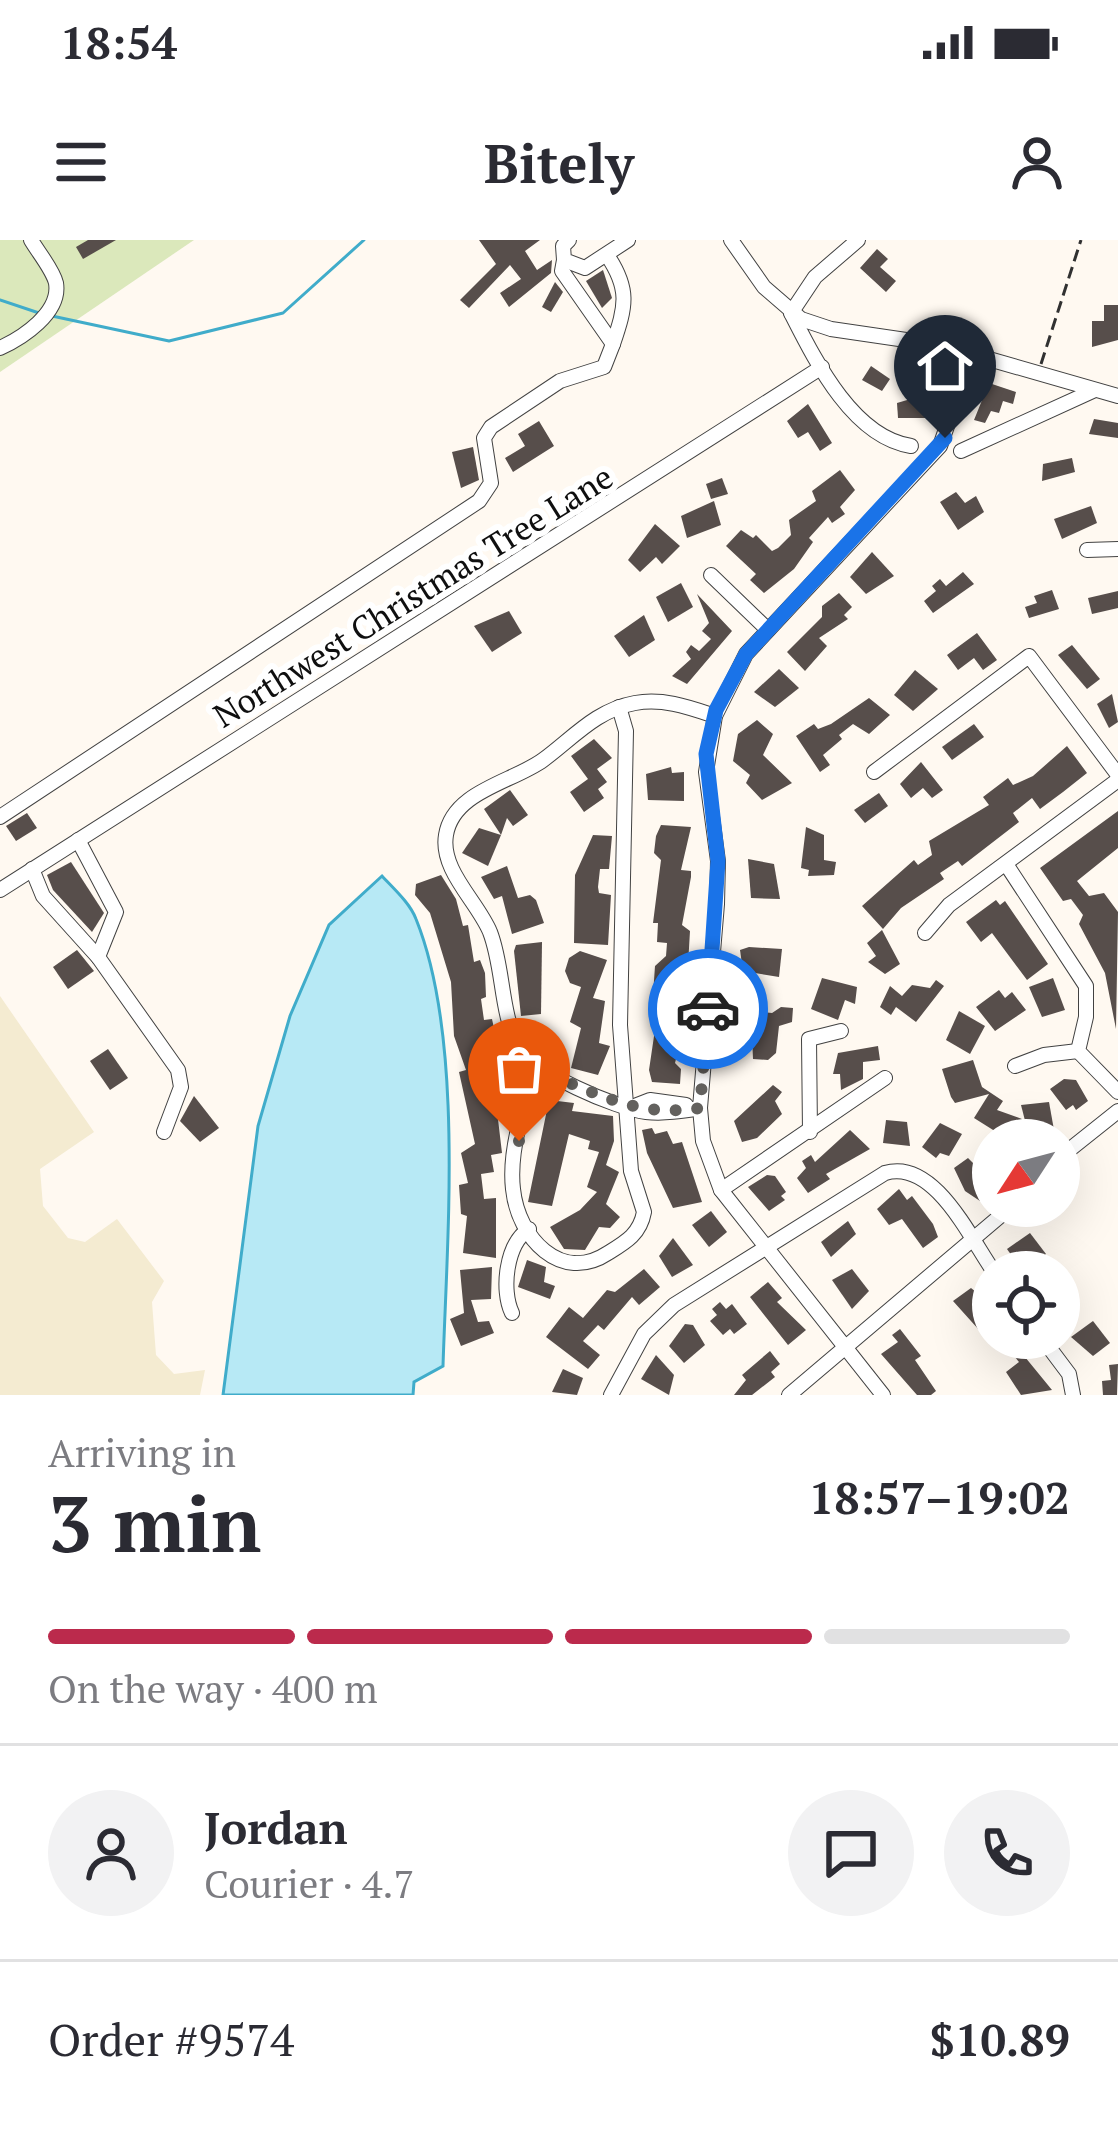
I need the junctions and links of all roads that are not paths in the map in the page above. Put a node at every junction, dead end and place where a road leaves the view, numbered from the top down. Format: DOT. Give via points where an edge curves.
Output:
graph roads {
  1 [pos="31,240"];
  2 [pos="569,240"];
  3 [pos="628,240"];
  4 [pos="730,240"];
  5 [pos="858,240"];
  6 [pos="607,255"];
  7 [pos="564,260"];
  8 [pos="791,313"];
  9 [pos="613,344"];
  10 [pos="0,348"];
  11 [pos="973,353"];
  12 [pos="822,367"];
  13 [pos="1095,390"];
  14 [pos="1118,397"];
  15 [pos="911,446"];
  16 [pos="961,451"];
  17 [pos="1118,549"];
  18 [pos="1087,550"];
  19 [pos="711,574"];
  20 [pos="769,630"];
  21 [pos="620,707"];
  22 [pos="715,716"];
  23 [pos="874,772"];
  24 [pos="1118,778"];
  25 [pos="0,817"];
  26 [pos="78,840"];
  27 [pos="1006,864"];
  28 [pos="32,869"];
  29 [pos="0,890"];
  30 [pos="925,933"];
  31 [pos="98,957"];
  32 [pos="841,1030"];
  33 [pos="1078,1051"];
  34 [pos="1015,1066"];
  35 [pos="540,1071"];
  36 [pos="885,1078"];
  37 [pos="1117,1090"];
  38 [pos="627,1108"];
  39 [pos="700,1108"];
  40 [pos="1118,1111"];
  41 [pos="164,1132"];
  42 [pos="810,1132"];
  43 [pos="1080,1141"];
  44 [pos="722,1190"];
  45 [pos="987,1227"];
  46 [pos="529,1229"];
  47 [pos="971,1240"];
  48 [pos="767,1248"];
  49 [pos="979,1251"];
  50 [pos="512,1313"];
  51 [pos="845,1347"];
  52 [pos="1058,1359"];
  53 [pos="611,1395"];
  54 [pos="789,1395"];
  55 [pos="883,1395"];
  56 [pos="1073,1395"];
  1 -- 10 [label="street" via="56,282 50,304 40,323"];
  2 -- 7 [label="street"];
  3 -- 6 [label="street"];
  4 -- 8 [label="street"];
  5 -- 8 [label="street" via="815,277"];
  6 -- 7 [label="street" via="585,268"];
  6 -- 9 [label="street" via="627,302"];
  7 -- 9 [label="street" via="562,271"];
  8 -- 11 [label="street" via="831,329"];
  8 -- 12 [label="street"];
  9 -- 25 [label="street" via="604,367 560,382 491,427 484,438 491,483 479,501"];
  11 -- 13 [label="street"];
  11 -- 20 [label="street" via="940,446"];
  12 -- 15 [label="street" via="871,431"];
  12 -- 26 [label="street, Northwest Christmas Tree Lane"];
  13 -- 14 [label="street"];
  13 -- 16 [label="street"];
  17 -- 18 [label="street"];
  19 -- 20 [label="street"];
  20 -- 22 [label="street" via="738,666"];
  21 -- 22 [label="street" via="653,701"];
  21 -- 35 [label="street" via="465,803 445,839 447,859 490,933 512,1030"];
  21 -- 38 [label="street"];
  22 -- 39 [label="street" via="706,772 717,904"];
  23 -- 24 [label="street" via="1029,656"];
  24 -- 27 [label="street"];
  26 -- 28 [label="street, Northwest Christmas Tree Lane"];
  26 -- 31 [label="street" via="116,912"];
  27 -- 30 [label="street" via="949,904"];
  27 -- 33 [label="street" via="1086,986"];
  28 -- 29 [label="street, Northwest Christmas Tree Lane"];
  28 -- 31 [label="street" via="58,916"];
  31 -- 41 [label="street" via="178,1070 181,1087"];
  32 -- 42 [label="street" via="809,1040"];
  33 -- 34 [label="street"];
  33 -- 37 [label="street"];
  35 -- 38 [label="street"];
  35 -- 46 [label="street" via="512,1177"];
  36 -- 42 [label="street"];
  38 -- 39 [label="street"];
  38 -- 46 [label="street" via="631,1171 644,1205 634,1236 575,1267 550,1256"];
  39 -- 44 [label="street"];
  40 -- 43 [label="street"];
  42 -- 44 [label="street"];
  44 -- 48 [label="street"];
  45 -- 47 [label="street"];
  46 -- 50 [label="street" via="512,1255 505,1292"];
  47 -- 48 [label="street" via="925,1178 895,1170"];
  47 -- 49 [label="street"];
  47 -- 51 [label="street"];
  48 -- 51 [label="street"];
  48 -- 53 [label="street" via="658,1319"];
  51 -- 54 [label="street"];
  51 -- 55 [label="street"];
  52 -- 56 [label="street"];
}
